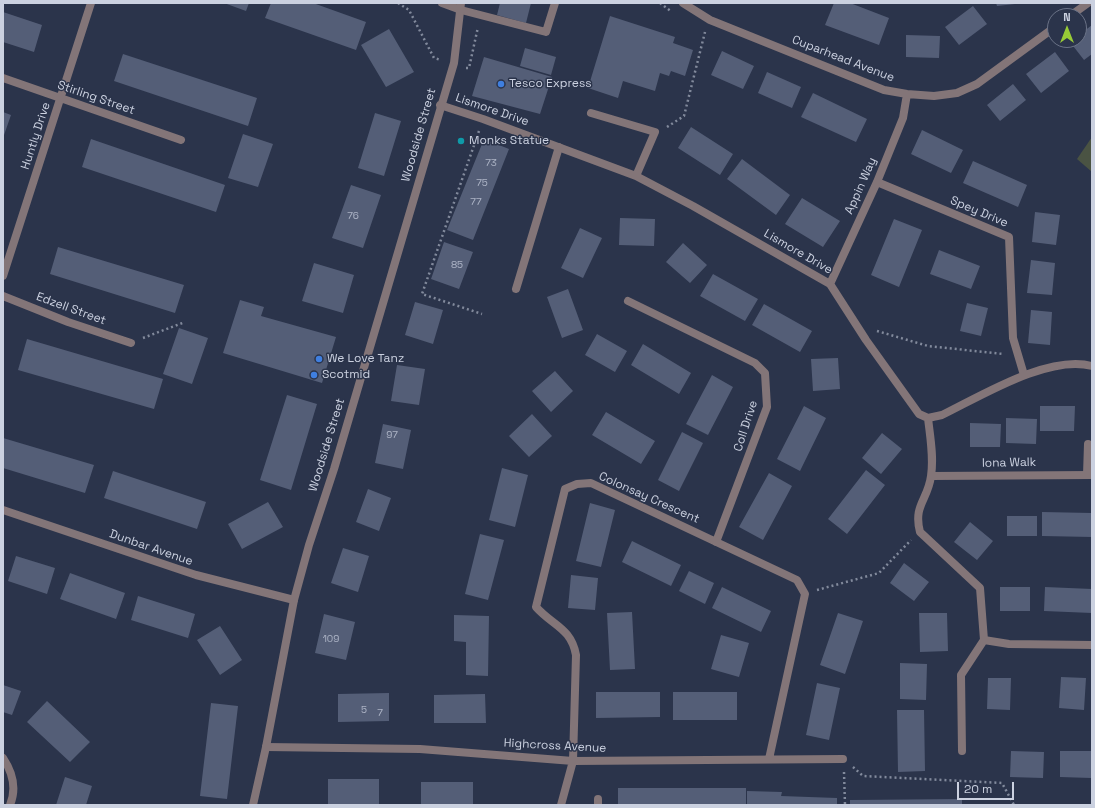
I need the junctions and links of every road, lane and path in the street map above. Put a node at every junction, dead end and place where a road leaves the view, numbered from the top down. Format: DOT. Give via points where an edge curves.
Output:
graph roads {
  1 [pos="91,3"];
  2 [pos="398,3"];
  3 [pos="442,3"];
  4 [pos="555,3"];
  5 [pos="683,3"];
  6 [pos="461,6"];
  7 [pos="481,15"];
  8 [pos="1047,33"];
  9 [pos="701,48"];
  10 [pos="454,63"];
  11 [pos="468,68"];
  12 [pos="3,78"];
  13 [pos="907,94"];
  14 [pos="61,98"];
  15 [pos="440,105"];
  16 [pos="591,112"];
  17 [pos="483,119"];
  18 [pos="655,132"];
  19 [pos="181,140"];
  20 [pos="559,147"];
  21 [pos="636,176"];
  22 [pos="877,182"];
  23 [pos="3,276"];
  24 [pos="830,284"];
  25 [pos="516,289"];
  26 [pos="3,296"];
  27 [pos="628,300"];
  28 [pos="482,314"];
  29 [pos="185,322"];
  30 [pos="857,326"];
  31 [pos="131,343"];
  32 [pos="1019,356"];
  33 [pos="1092,366"];
  34 [pos="1024,375"];
  35 [pos="928,418"];
  36 [pos="1088,444"];
  37 [pos="1089,475"];
  38 [pos="931,476"];
  39 [pos="3,510"];
  40 [pos="920,532"];
  41 [pos="716,542"];
  42 [pos="805,594"];
  43 [pos="294,600"];
  44 [pos="984,640"];
  45 [pos="1092,645"];
  46 [pos="266,747"];
  47 [pos="962,751"];
  48 [pos="3,758"];
  49 [pos="769,759"];
  50 [pos="843,759"];
  51 [pos="573,761"];
  52 [pos="10,805"];
  53 [pos="253,805"];
  54 [pos="561,805"];
  55 [pos="845,805"];
  56 [pos="1014,805"];
  1 -- 14 [label="street, Huntly Drive"];
  2 -- 10 [label="path" via="409,10 434,58"];
  3 -- 6 [label="street"];
  4 -- 7 [label="street" via="546,32"];
  5 -- 13 [label="street, Cuparhead Avenue" via="710,20 884,90"];
  6 -- 7 [label="street"];
  6 -- 10 [label="street, Woodside Street"];
  7 -- 11 [label="path"];
  8 -- 13 [label="street, Cuparhead Avenue" via="977,84 957,93 934,96"];
  9 -- 18 [label="path" via="684,116"];
  10 -- 15 [label="street, Woodside Street"];
  12 -- 14 [label="street, Stirling Street"];
  13 -- 22 [label="street, Appin Way" via="903,118"];
  14 -- 19 [label="street, Stirling Street"];
  14 -- 23 [label="street, Huntly Drive"];
  15 -- 17 [label="street, Lismore Drive"];
  15 -- 43 [label="street, Woodside Street"];
  16 -- 18 [label="street"];
  17 -- 20 [label="street, Lismore Drive"];
  17 -- 28 [label="path" via="422,294"];
  18 -- 21 [label="street"];
  20 -- 21 [label="street, Lismore Drive"];
  20 -- 25 [label="street"];
  21 -- 24 [label="street, Lismore Drive"];
  22 -- 24 [label="street, Appin Way"];
  22 -- 32 [label="street, Spey Drive" via="1009,237 1013,338"];
  24 -- 30 [label="street, Lismore Drive"];
  26 -- 31 [label="street, Edzell Street" via="68,322"];
  27 -- 41 [label="street, Coll Drive" via="755,363 765,374 767,407"];
  29 -- 31 [label="path"];
  30 -- 32 [label="path" via="928,346"];
  30 -- 35 [label="street, Lismore Drive" via="919,414"];
  32 -- 34 [label="street, Spey Drive"];
  33 -- 34 [label="street" via="1063,365"];
  34 -- 35 [label="street" via="942,415"];
  35 -- 38 [label="street"];
  36 -- 37 [label="street, Iona Walk"];
  37 -- 38 [label="street, Iona Walk"];
  38 -- 40 [label="street" via="918,508 916,519"];
  39 -- 43 [label="street, Dunbar Avenue" via="196,575"];
  40 -- 42 [label="path" via="879,573"];
  40 -- 44 [label="street" via="980,588"];
  41 -- 42 [label="street, Colonsay Crescent" via="797,580"];
  41 -- 51 [label="street, Colonsay Crescent" via="591,484 577,484 565,489 536,607 546,618 566,631 574,644 576,655"];
  42 -- 49 [label="street"];
  43 -- 46 [label="street, Woodside Street"];
  44 -- 45 [label="street" via="1010,644"];
  44 -- 47 [label="street" via="961,675"];
  46 -- 51 [label="street, Highcross Avenue" via="420,748"];
  46 -- 53 [label="street, Woodside Street"];
  48 -- 52 [label="street" via="11,770 14,787"];
  49 -- 50 [label="street, Highcross Avenue"];
  49 -- 51 [label="street, Highcross Avenue"];
  50 -- 55 [label="path"];
  50 -- 56 [label="path" via="863,776 1002,783"];
  51 -- 54 [label="street"];
}
